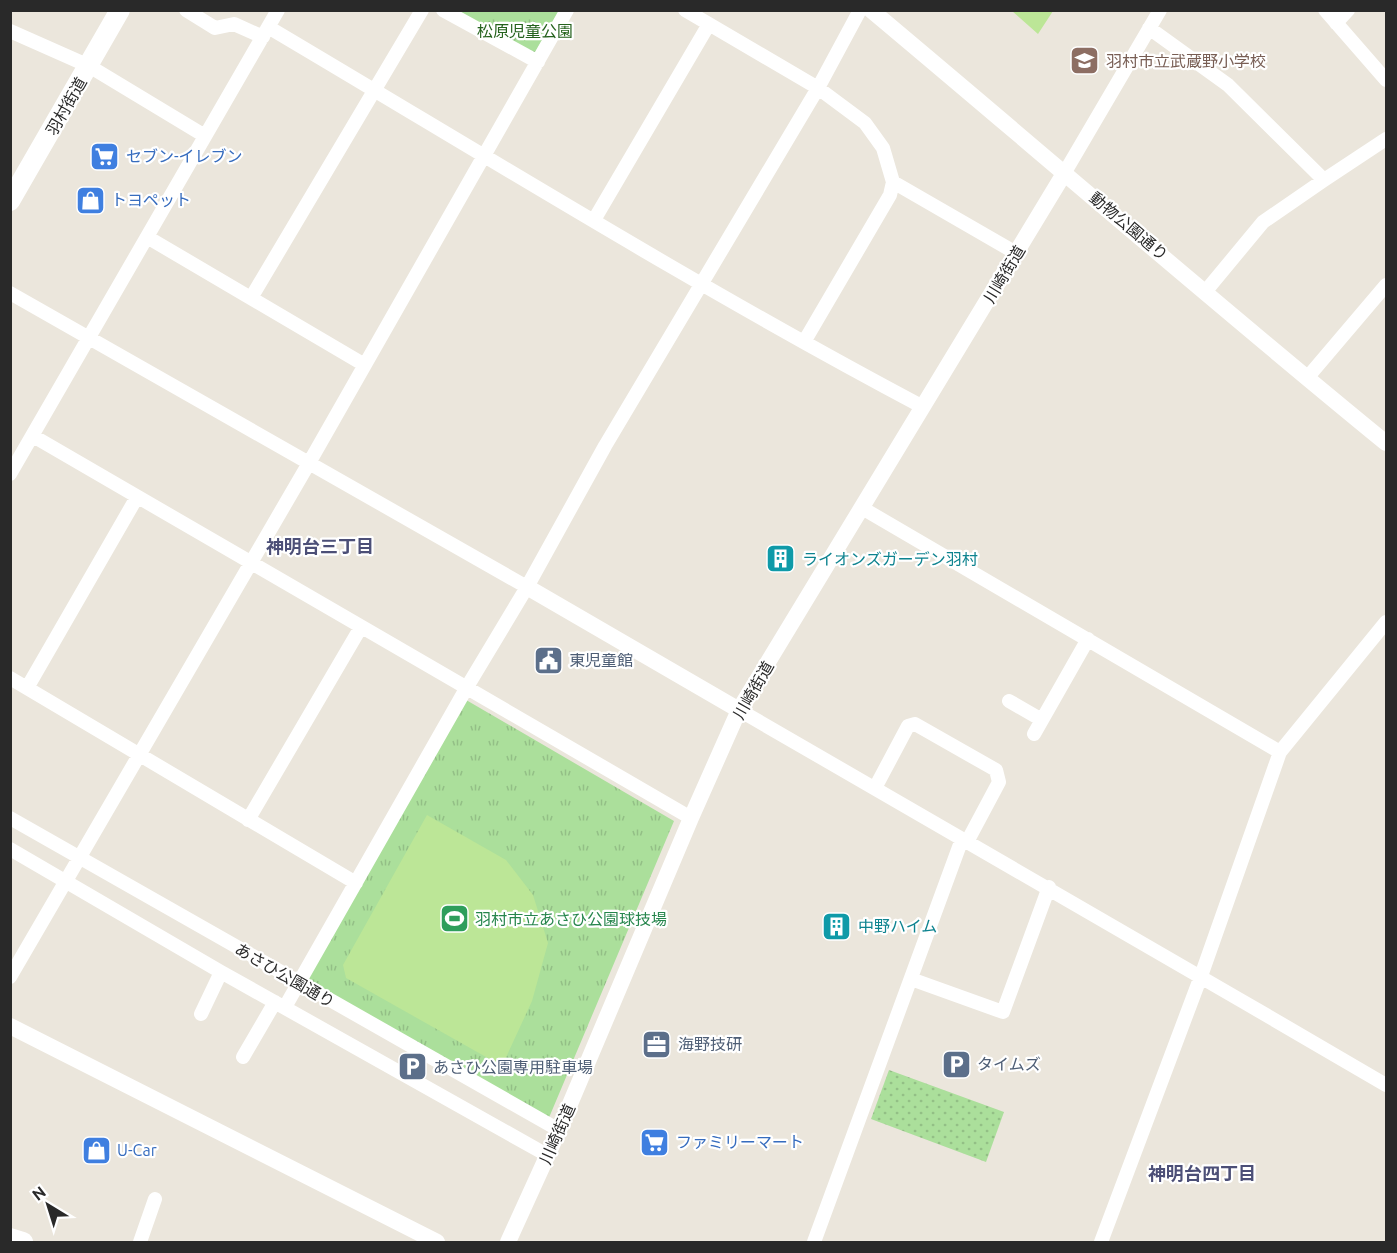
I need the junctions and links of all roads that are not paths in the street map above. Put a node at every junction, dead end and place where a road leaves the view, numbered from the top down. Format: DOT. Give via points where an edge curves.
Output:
graph roads {
  1 [pos="120,10"];
  2 [pos="186,10"];
  3 [pos="278,10"];
  4 [pos="422,10"];
  5 [pos="444,10"];
  6 [pos="567,10"];
  7 [pos="685,10"];
  8 [pos="860,10"];
  9 [pos="871,10"];
  10 [pos="1160,10"];
  11 [pos="1325,10"];
  12 [pos="1348,10"];
  13 [pos="1336,23"];
  14 [pos="709,24"];
  15 [pos="1149,28"];
  16 [pos="10,31"];
  17 [pos="266,32"];
  18 [pos="538,62"];
  19 [pos="89,66"];
  20 [pos="1386,80"];
  21 [pos="818,88"];
  22 [pos="375,90"];
  23 [pos="205,136"];
  24 [pos="1386,140"];
  25 [pos="484,155"];
  26 [pos="1065,172"];
  27 [pos="1324,180"];
  28 [pos="893,182"];
  29 [pos="10,201"];
  30 [pos="594,220"];
  31 [pos="147,237"];
  32 [pos="1016,253"];
  33 [pos="701,283"];
  34 [pos="1386,285"];
  35 [pos="1205,292"];
  36 [pos="10,293"];
  37 [pos="251,298"];
  38 [pos="88,337"];
  39 [pos="804,342"];
  40 [pos="363,364"];
  41 [pos="1307,378"];
  42 [pos="923,407"];
  43 [pos="33,436"];
  44 [pos="1386,442"];
  45 [pos="309,463"];
  46 [pos="10,474"];
  47 [pos="137,497"];
  48 [pos="862,508"];
  49 [pos="250,562"];
  50 [pos="528,587"];
  51 [pos="1386,622"];
  52 [pos="361,627"];
  53 [pos="1089,639"];
  54 [pos="10,678"];
  55 [pos="467,687"];
  56 [pos="27,688"];
  57 [pos="1009,701"];
  58 [pos="740,710"];
  59 [pos="1042,720"];
  60 [pos="1034,734"];
  61 [pos="1280,753"];
  62 [pos="139,755"];
  63 [pos="875,789"];
  64 [pos="10,818"];
  65 [pos="691,818"];
  66 [pos="248,820"];
  67 [pos="964,841"];
  68 [pos="10,849"];
  69 [pos="79,858"];
  70 [pos="67,882"];
  71 [pos="356,883"];
  72 [pos="1049,887"];
  73 [pos="221,972"];
  74 [pos="1200,976"];
  75 [pos="10,977"];
  76 [pos="911,979"];
  77 [pos="299,983"];
  78 [pos="280,1004"];
  79 [pos="201,1014"];
  80 [pos="10,1026"];
  81 [pos="243,1057"];
  82 [pos="1386,1085"];
  83 [pos="559,1130"];
  84 [pos="547,1155"];
  85 [pos="155,1199"];
  86 [pos="10,1238"];
  87 [pos="22,1242"];
  88 [pos="140,1242"];
  89 [pos="437,1242"];
  90 [pos="508,1242"];
  91 [pos="814,1242"];
  92 [pos="1101,1242"];
  1 -- 19 [label="main road, 羽村街道"];
  2 -- 17 [label="street" via="215,28 234,24"];
  3 -- 17 [label="street"];
  4 -- 22 [label="street"];
  5 -- 18 [label="street"];
  6 -- 18 [label="street"];
  7 -- 14 [label="street"];
  8 -- 21 [label="street"];
  9 -- 26 [label="street, 動物公園通り"];
  10 -- 15 [label="street"];
  11 -- 13 [label="street"];
  12 -- 13 [label="street"];
  13 -- 20 [label="street"];
  14 -- 21 [label="street"];
  14 -- 30 [label="street"];
  15 -- 26 [label="street"];
  15 -- 27 [label="street" via="1228,86"];
  16 -- 19 [label="street"];
  17 -- 22 [label="street"];
  17 -- 23 [label="street"];
  18 -- 25 [label="street"];
  19 -- 23 [label="street"];
  19 -- 29 [label="main road, 羽村街道"];
  21 -- 28 [label="street" via="865,123 884,148"];
  21 -- 33 [label="street"];
  22 -- 25 [label="street"];
  22 -- 37 [label="street"];
  23 -- 31 [label="street"];
  24 -- 27 [label="street"];
  25 -- 30 [label="street"];
  25 -- 40 [label="street"];
  26 -- 32 [label="street, 川崎街道"];
  26 -- 35 [label="street, 動物公園通り"];
  27 -- 35 [label="street" via="1263,222"];
  28 -- 32 [label="street"];
  28 -- 39 [label="street" via="890,195"];
  30 -- 33 [label="street"];
  31 -- 37 [label="street"];
  31 -- 38 [label="street"];
  32 -- 42 [label="street, 川崎街道"];
  33 -- 39 [label="street"];
  33 -- 50 [label="street"];
  34 -- 41 [label="street"];
  35 -- 41 [label="street, 動物公園通り"];
  36 -- 38 [label="street"];
  37 -- 40 [label="street"];
  38 -- 43 [label="street"];
  38 -- 45 [label="street"];
  39 -- 42 [label="street"];
  40 -- 45 [label="street"];
  41 -- 44 [label="street, 動物公園通り"];
  42 -- 48 [label="street, 川崎街道"];
  43 -- 46 [label="street"];
  43 -- 47 [label="street"];
  45 -- 49 [label="street"];
  45 -- 50 [label="street"];
  47 -- 49 [label="street"];
  47 -- 56 [label="street"];
  48 -- 53 [label="street"];
  48 -- 58 [label="street, 川崎街道"];
  49 -- 52 [label="street"];
  49 -- 62 [label="street"];
  50 -- 55 [label="street"];
  50 -- 58 [label="street"];
  51 -- 61 [label="street"];
  52 -- 55 [label="street"];
  52 -- 66 [label="street"];
  53 -- 59 [label="street"];
  53 -- 61 [label="street"];
  54 -- 56 [label="street"];
  55 -- 65 [label="street"];
  55 -- 71 [label="street"];
  56 -- 62 [label="street"];
  57 -- 59 [label="street"];
  58 -- 63 [label="street"];
  58 -- 65 [label="street, 川崎街道"];
  59 -- 60 [label="street"];
  61 -- 74 [label="street"];
  62 -- 66 [label="street"];
  62 -- 69 [label="street"];
  63 -- 67 [label="street"];
  63 -- 67 [label="street" via="908,726 915,724 996,770 999,782"];
  64 -- 69 [label="street, あさひ公園通り"];
  65 -- 83 [label="street, 川崎街道"];
  66 -- 71 [label="street"];
  67 -- 72 [label="street"];
  67 -- 76 [label="street"];
  68 -- 70 [label="street, あさひ公園通り"];
  69 -- 70 [label="street"];
  69 -- 77 [label="street, あさひ公園通り"];
  70 -- 73 [label="street, あさひ公園通り"];
  70 -- 75 [label="street"];
  71 -- 77 [label="street"];
  72 -- 74 [label="street"];
  72 -- 76 [label="street" via="1003,1012"];
  73 -- 78 [label="street, あさひ公園通り"];
  73 -- 79 [label="street"];
  74 -- 82 [label="street"];
  74 -- 92 [label="street"];
  76 -- 91 [label="street"];
  77 -- 78 [label="street"];
  77 -- 83 [label="street, あさひ公園通り"];
  78 -- 81 [label="street"];
  78 -- 84 [label="street, あさひ公園通り"];
  80 -- 89 [label="street"];
  83 -- 84 [label="street, 川崎街道"];
  84 -- 90 [label="street, 川崎街道"];
  85 -- 88 [label="street"];
  86 -- 87 [label="main road"];
}
